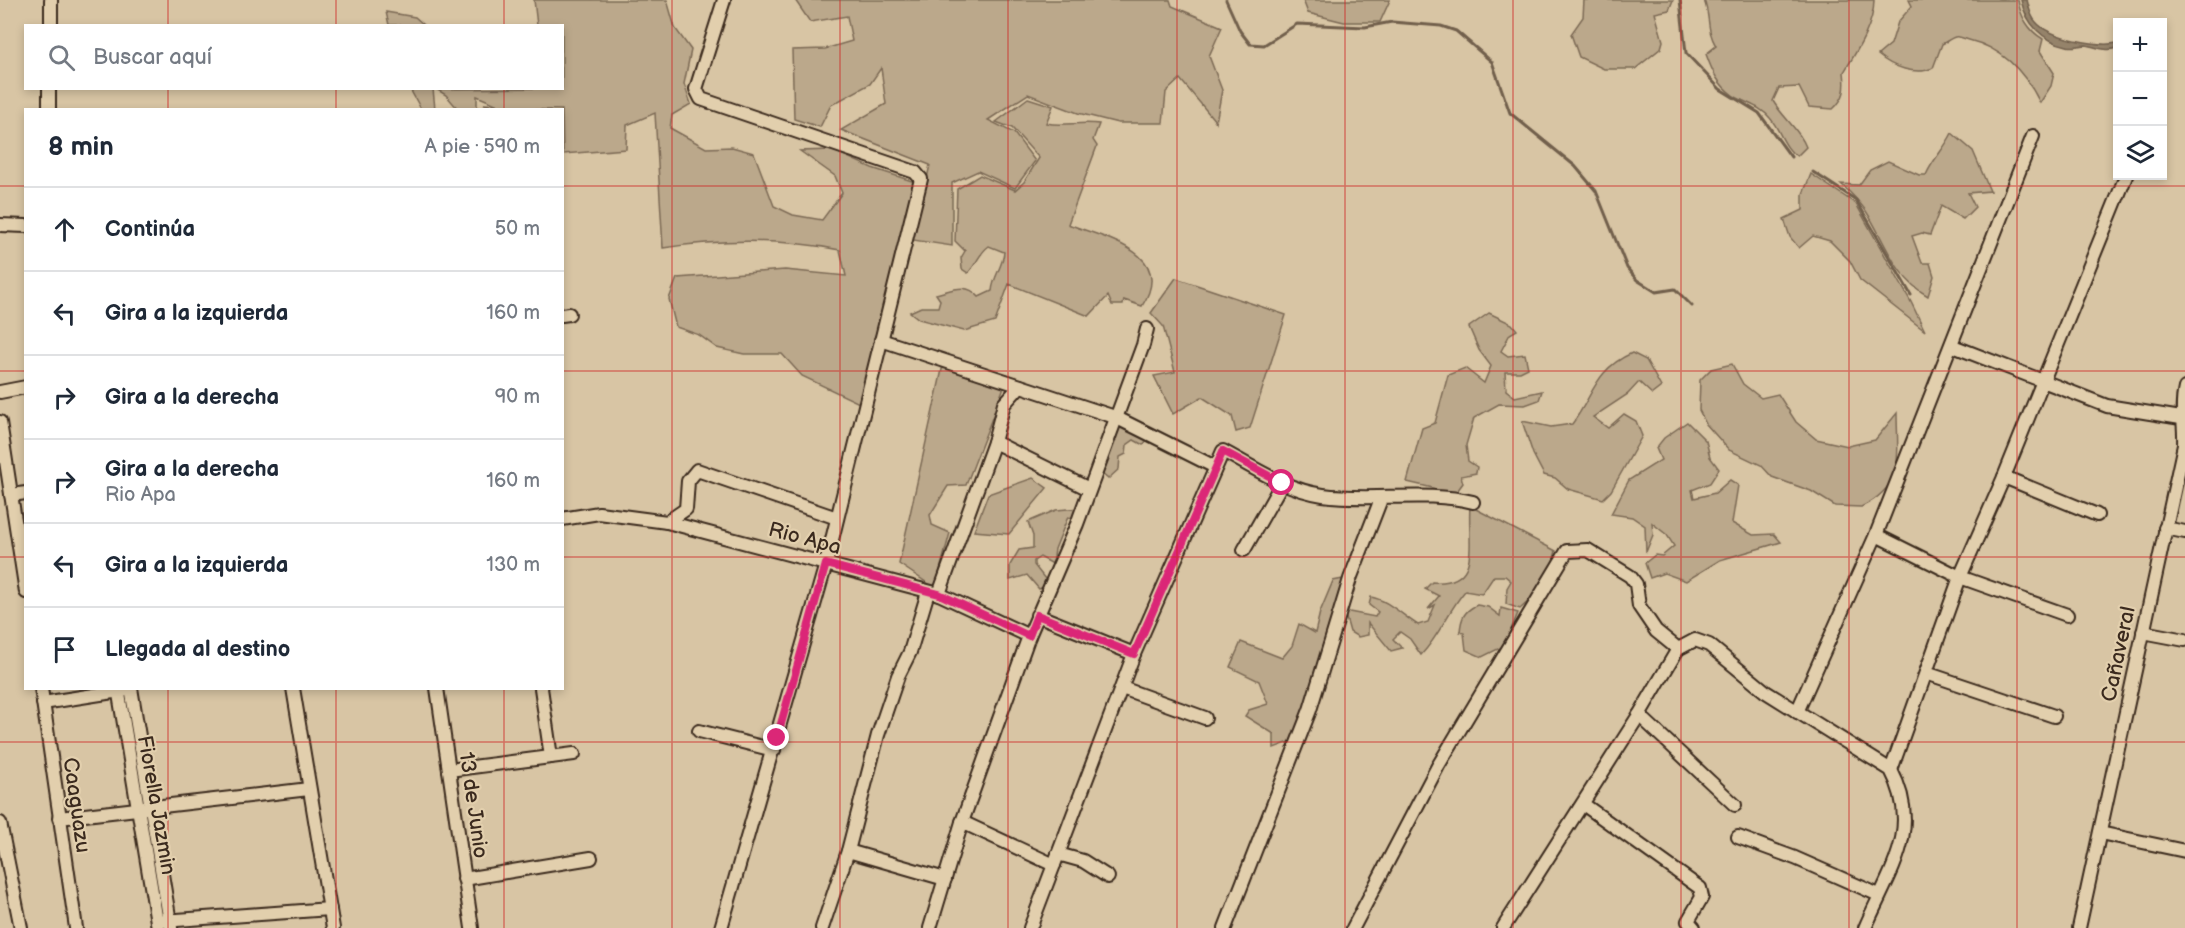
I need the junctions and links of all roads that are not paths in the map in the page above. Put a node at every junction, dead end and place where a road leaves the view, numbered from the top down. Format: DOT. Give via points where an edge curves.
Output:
graph roads {
  1 [pos="51,0"];
  2 [pos="724,0"];
  3 [pos="51,24"];
  4 [pos="49,90"];
  5 [pos="49,108"];
  6 [pos="2033,136"];
  7 [pos="2124,180"];
  8 [pos="0,225"];
  9 [pos="24,226"];
  10 [pos="1147,328"];
  11 [pos="881,340"];
  12 [pos="1953,346"];
  13 [pos="2042,382"];
  14 [pos="1020,386"];
  15 [pos="24,387"];
  16 [pos="2185,388"];
  17 [pos="0,392"];
  18 [pos="1115,417"];
  19 [pos="2181,418"];
  20 [pos="0,422"];
  21 [pos="994,442"];
  22 [pos="1215,467"];
  23 [pos="2004,477"];
  24 [pos="1282,483"];
  25 [pos="1089,489"];
  26 [pos="24,493"];
  27 [pos="11,495"];
  28 [pos="1382,499"];
  29 [pos="1473,502"];
  30 [pos="2097,515"];
  31 [pos="837,518"];
  32 [pos="564,519"];
  33 [pos="668,522"];
  34 [pos="2165,528"];
  35 [pos="2185,532"];
  36 [pos="1876,535"];
  37 [pos="1244,550"];
  38 [pos="826,564"];
  39 [pos="1960,577"];
  40 [pos="24,579"];
  41 [pos="933,593"];
  42 [pos="1037,615"];
  43 [pos="2067,615"];
  44 [pos="2143,632"];
  45 [pos="1029,636"];
  46 [pos="2185,640"];
  47 [pos="1678,649"];
  48 [pos="1134,654"];
  49 [pos="1926,673"];
  50 [pos="1122,688"];
  51 [pos="41,690"];
  52 [pos="118,690"];
  53 [pos="131,690"];
  54 [pos="293,690"];
  55 [pos="437,690"];
  56 [pos="541,690"];
  57 [pos="43,703"];
  58 [pos="1797,712"];
  59 [pos="1639,715"];
  60 [pos="2054,716"];
  61 [pos="1205,718"];
  62 [pos="699,730"];
  63 [pos="774,750"];
  64 [pos="574,754"];
  65 [pos="551,757"];
  66 [pos="449,770"];
  67 [pos="1891,770"];
  68 [pos="309,789"];
  69 [pos="1583,804"];
  70 [pos="152,806"];
  71 [pos="1735,806"];
  72 [pos="138,807"];
  73 [pos="59,818"];
  74 [pos="962,822"];
  75 [pos="0,823"];
  76 [pos="2100,833"];
  77 [pos="1738,837"];
  78 [pos="848,851"];
  79 [pos="2185,851"];
  80 [pos="591,858"];
  81 [pos="1056,859"];
  82 [pos="1108,877"];
  83 [pos="464,879"];
  84 [pos="945,879"];
  85 [pos="1879,895"];
  86 [pos="330,909"];
  87 [pos="164,924"];
  88 [pos="724,927"];
  89 [pos="21,928"];
  90 [pos="76,928"];
  91 [pos="333,928"];
  92 [pos="472,928"];
  93 [pos="822,928"];
  94 [pos="930,928"];
  95 [pos="1030,928"];
  96 [pos="1225,928"];
  97 [pos="1353,928"];
  98 [pos="1503,928"];
  99 [pos="1694,928"];
  100 [pos="1865,928"];
  101 [pos="2079,928"];
  1 -- 3 [label="street"];
  2 -- 11 [label="street" via="697,81 701,99 915,172 921,179"];
  4 -- 5 [label="street"];
  6 -- 12 [label="street"];
  7 -- 13 [label="street"];
  8 -- 9 [label="street"];
  10 -- 18 [label="street"];
  11 -- 14 [label="street"];
  11 -- 31 [label="street"];
  12 -- 13 [label="street"];
  12 -- 36 [label="street"];
  13 -- 19 [label="street" via="2107,406"];
  13 -- 23 [label="street"];
  14 -- 18 [label="street"];
  14 -- 21 [label="street" via="1004,404"];
  15 -- 17 [label="street"];
  16 -- 19 [label="street, Cañaveral"];
  18 -- 22 [label="street"];
  18 -- 25 [label="street"];
  19 -- 34 [label="street, Cañaveral" via="2184,445"];
  20 -- 27 [label="street"];
  21 -- 25 [label="street"];
  21 -- 41 [label="street"];
  22 -- 24 [label="street" via="1223,451"];
  22 -- 48 [label="street"];
  23 -- 30 [label="street"];
  23 -- 39 [label="street"];
  24 -- 28 [label="street" via="1321,495"];
  24 -- 37 [label="street"];
  25 -- 42 [label="street"];
  26 -- 27 [label="street"];
  27 -- 40 [label="street"];
  28 -- 29 [label="street" via="1421,497"];
  28 -- 96 [label="street" via="1350,579 1310,710"];
  31 -- 33 [label="street" via="697,470 688,481 686,509"];
  31 -- 38 [label="street"];
  32 -- 33 [label="street, Rio Apa" via="598,513"];
  33 -- 38 [label="street, Rio Apa"];
  34 -- 35 [label="street"];
  34 -- 44 [label="street, Cañaveral"];
  36 -- 39 [label="street"];
  36 -- 58 [label="street"];
  38 -- 41 [label="street, Rio Apa"];
  38 -- 63 [label="street"];
  39 -- 43 [label="street"];
  39 -- 49 [label="street"];
  41 -- 45 [label="street, Rio Apa"];
  41 -- 78 [label="street" via="878,735"];
  42 -- 45 [label="street"];
  42 -- 48 [label="street"];
  44 -- 46 [label="street"];
  44 -- 76 [label="street, Cañaveral"];
  45 -- 74 [label="street"];
  47 -- 58 [label="street" via="1685,643 1702,641"];
  47 -- 59 [label="street"];
  47 -- 97 [label="street" via="1656,631 1639,606 1636,584 1630,576 1588,550 1567,551 1438,766"];
  48 -- 50 [label="street"];
  49 -- 60 [label="street"];
  49 -- 67 [label="street"];
  50 -- 61 [label="street"];
  50 -- 81 [label="street"];
  51 -- 57 [label="street, Caaguazu"];
  52 -- 57 [label="street"];
  52 -- 72 [label="street, Fiorella Jazmin"];
  53 -- 70 [label="street, Fiorella Jazmin"];
  54 -- 68 [label="street"];
  55 -- 66 [label="street, 13 de Junio"];
  56 -- 65 [label="street"];
  57 -- 73 [label="street, Caaguazu"];
  58 -- 67 [label="street"];
  59 -- 69 [label="street"];
  59 -- 71 [label="street"];
  62 -- 63 [label="street"];
  63 -- 88 [label="street"];
  64 -- 65 [label="street"];
  65 -- 66 [label="street"];
  66 -- 83 [label="street, 13 de Junio"];
  67 -- 85 [label="street" via="1906,813 1905,832"];
  68 -- 70 [label="street"];
  68 -- 86 [label="street"];
  69 -- 98 [label="street"];
  69 -- 99 [label="street" via="1700,888 1702,897 1688,921"];
  70 -- 72 [label="street"];
  70 -- 87 [label="street, Fiorella Jazmin"];
  72 -- 73 [label="street"];
  72 -- 87 [label="street, Fiorella Jazmin"];
  73 -- 90 [label="street, Caaguazu"];
  74 -- 81 [label="street"];
  74 -- 84 [label="street"];
  75 -- 89 [label="street"];
  76 -- 79 [label="street"];
  76 -- 101 [label="street, Cañaveral"];
  77 -- 85 [label="street"];
  78 -- 84 [label="street"];
  78 -- 93 [label="street"];
  80 -- 83 [label="street"];
  81 -- 82 [label="street" via="1083,861"];
  81 -- 95 [label="street"];
  83 -- 92 [label="street, 13 de Junio"];
  84 -- 94 [label="street"];
  85 -- 100 [label="street"];
  86 -- 87 [label="street"];
  86 -- 91 [label="street"];
}
